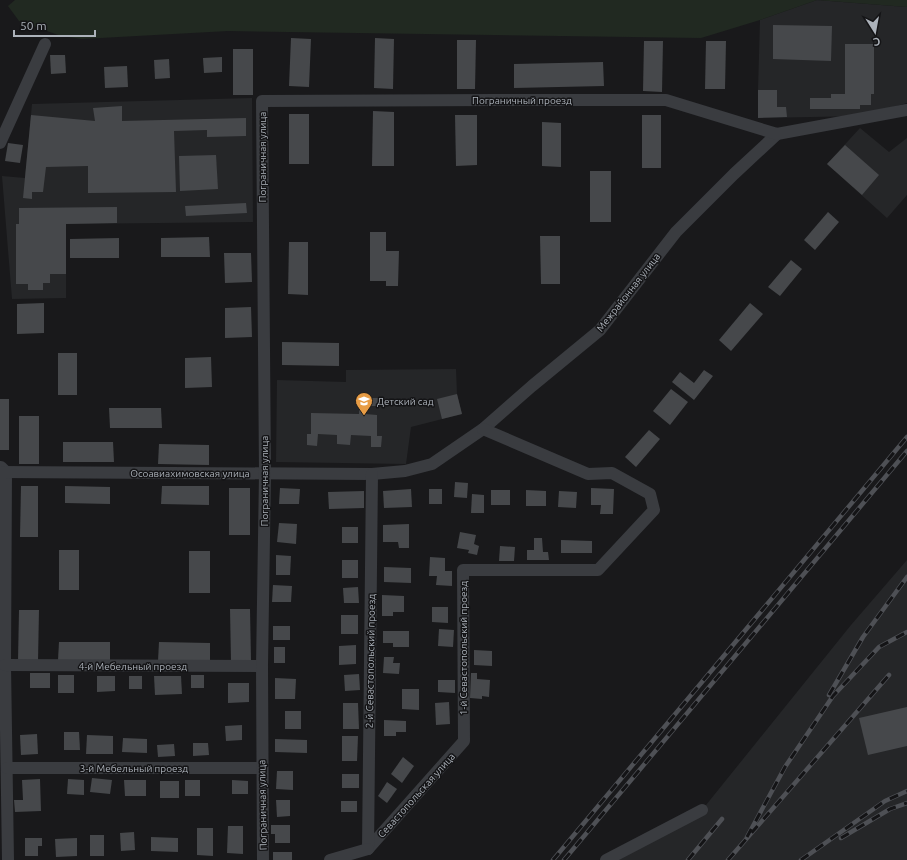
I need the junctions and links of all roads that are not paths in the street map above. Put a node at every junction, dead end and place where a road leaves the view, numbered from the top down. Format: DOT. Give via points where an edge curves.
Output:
graph roads {
  1 [pos="45,44"];
  2 [pos="262,101"];
  3 [pos="907,110"];
  4 [pos="777,134"];
  5 [pos="0,143"];
  6 [pos="483,429"];
  7 [pos="2,470"];
  8 [pos="404,471"];
  9 [pos="265,473"];
  10 [pos="372,474"];
  11 [pos="5,665"];
  12 [pos="262,666"];
  13 [pos="464,741"];
  14 [pos="7,768"];
  15 [pos="261,768"];
  16 [pos="702,810"];
  17 [pos="368,849"];
  18 [pos="8,860"];
  19 [pos="263,860"];
  20 [pos="330,860"];
  21 [pos="606,860"];
  1 -- 5 [label="street"];
  2 -- 4 [label="street, Пограничный проезд" via="666,100"];
  2 -- 9 [label="street, Пограничная улица"];
  3 -- 4 [label="street"];
  4 -- 6 [label="street, Межрайонная улица" via="676,232 600,330"];
  6 -- 8 [label="street, Межрайонная улица" via="432,464"];
  6 -- 13 [label="street, 1-й Севастопольский проезд" via="588,474 612,473 650,494 654,510 598,570 462,570"];
  7 -- 9 [label="street, Осоавиахимовская улица"];
  7 -- 11 [label="street"];
  8 -- 10 [label="street, Осоавиахимовская улица"];
  9 -- 10 [label="street, Осоавиахимовская улица"];
  9 -- 12 [label="street, Пограничная улица"];
  10 -- 17 [label="street, 2-й Севастопольский проезд"];
  11 -- 12 [label="street, 4-й Мебельный проезд"];
  11 -- 14 [label="street"];
  12 -- 15 [label="street, Пограничная улица"];
  13 -- 17 [label="street, Севастопольская улица"];
  14 -- 15 [label="street, 3-й Мебельный проезд"];
  14 -- 18 [label="street"];
  15 -- 19 [label="street, Пограничная улица"];
  16 -- 21 [label="street"];
  17 -- 20 [label="street"];
}
